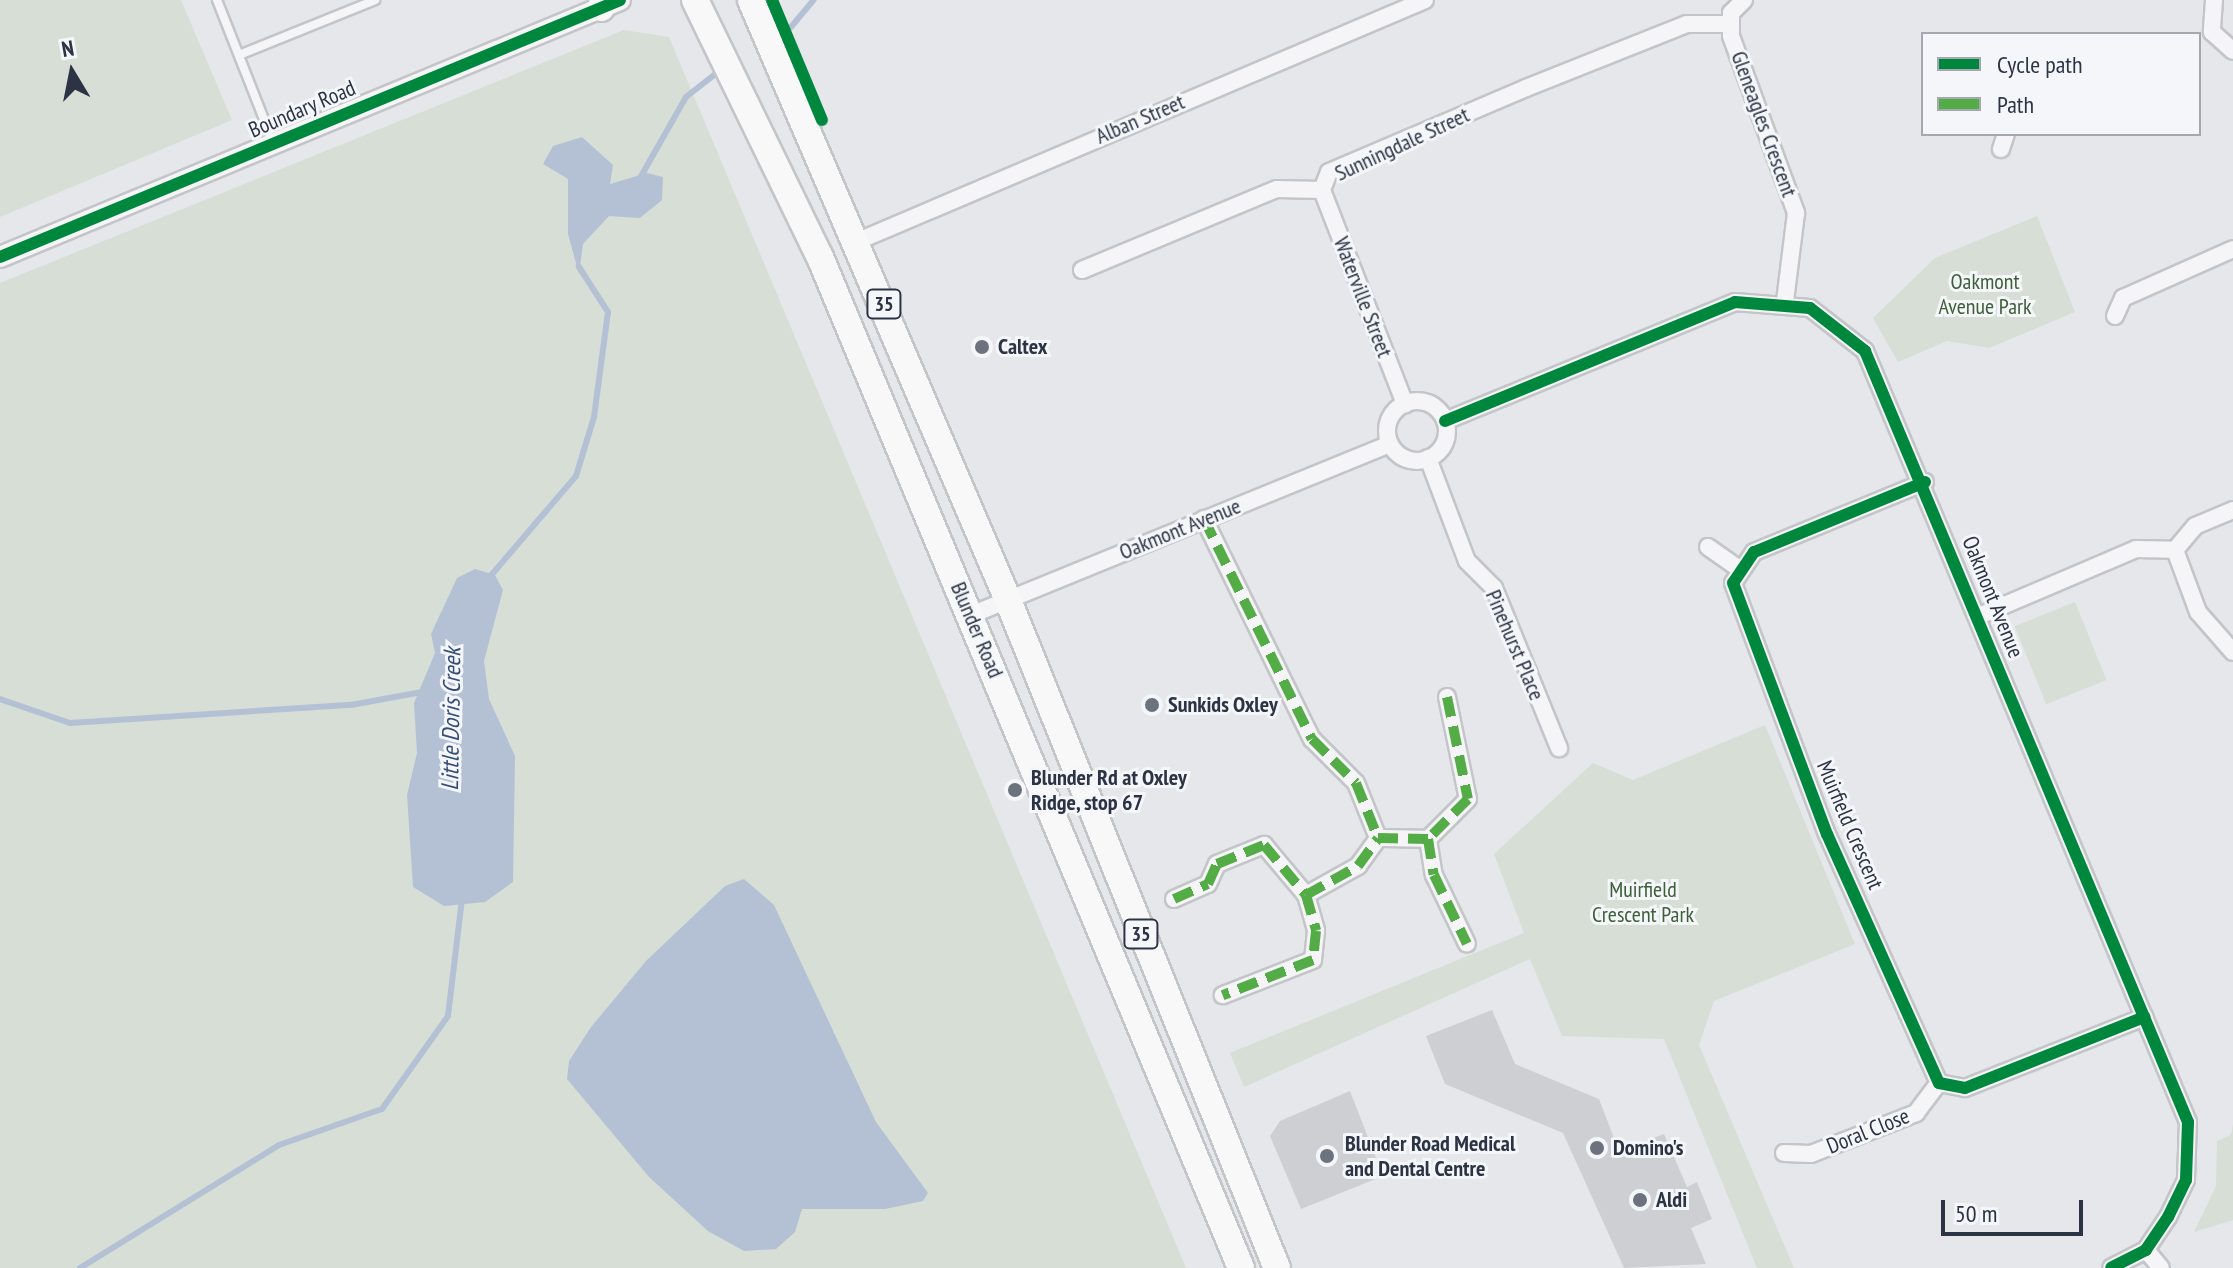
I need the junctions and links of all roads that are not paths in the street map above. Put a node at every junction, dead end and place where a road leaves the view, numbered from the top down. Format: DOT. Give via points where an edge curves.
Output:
graph roads {
  1 [pos="217,0"];
  2 [pos="375,0"];
  3 [pos="695,0"];
  4 [pos="751,0"];
  5 [pos="1425,0"];
  6 [pos="1744,0"];
  7 [pos="2214,0"];
  8 [pos="608,3"];
  9 [pos="1729,24"];
  10 [pos="2205,34"];
  11 [pos="2233,51"];
  12 [pos="239,55"];
  13 [pos="273,143"];
  14 [pos="1322,190"];
  15 [pos="858,241"];
  16 [pos="2233,249"];
  17 [pos="0,257"];
  18 [pos="1082,270"];
  19 [pos="1785,301"];
  20 [pos="2115,316"];
  21 [pos="1405,404"];
  22 [pos="1445,421"];
  23 [pos="1389,444"];
  24 [pos="1428,458"];
  25 [pos="1925,482"];
  26 [pos="2233,510"];
  27 [pos="1204,519"];
  28 [pos="1708,547"];
  29 [pos="2175,550"];
  30 [pos="1738,568"];
  31 [pos="1008,600"];
  32 [pos="971,615"];
  33 [pos="1979,616"];
  34 [pos="2233,652"];
  35 [pos="1447,697"];
  36 [pos="1559,748"];
  37 [pos="1378,838"];
  38 [pos="1428,839"];
  39 [pos="1306,895"];
  40 [pos="1174,899"];
  41 [pos="1467,944"];
  42 [pos="1223,995"];
  43 [pos="2144,1017"];
  44 [pos="1939,1083"];
  45 [pos="1784,1153"];
  46 [pos="2146,1250"];
  47 [pos="1241,1268"];
  48 [pos="1277,1268"];
  49 [pos="2111,1268"];
  50 [pos="2161,1268"];
  1 -- 12 [label="lane"];
  2 -- 12 [label="lane"];
  3 -- 32 [label="main road, Blunder Road / 35" via="820,257"];
  4 -- 15 [label="main road, Blunder Road / 35"];
  5 -- 15 [label="street, Alban Street"];
  6 -- 9 [label="street, Gleneagles Crescent"];
  7 -- 10 [label="street"];
  8 -- 13 [label="street, Boundary Road"];
  9 -- 14 [label="street, Sunningdale Street" via="1687,24 1526,88 1329,172"];
  9 -- 19 [label="street, Gleneagles Crescent" via="1791,188 1796,213"];
  10 -- 11 [label="street"];
  12 -- 13 [label="lane"];
  13 -- 17 [label="street, Boundary Road"];
  14 -- 18 [label="street, Sunningdale Street" via="1277,189"];
  14 -- 21 [label="street, Waterville Street"];
  15 -- 31 [label="main road, Blunder Road / 35"];
  16 -- 20 [label="street" via="2123,298"];
  19 -- 22 [label="street, Oakmont Avenue" via="1714,309"];
  19 -- 25 [label="street, Oakmont Avenue" via="1835,322 1865,351"];
  21 -- 22 [label="street" via="1423,402"];
  21 -- 23 [label="street" via="1391,416"];
  22 -- 24 [label="street" via="1445,439"];
  23 -- 24 [label="street" via="1410,460"];
  23 -- 27 [label="street, Oakmont Avenue"];
  24 -- 36 [label="street, Pinehurst Place" via="1467,561 1494,588"];
  25 -- 30 [label="street" via="1754,552"];
  25 -- 33 [label="street, Oakmont Avenue"];
  26 -- 29 [label="street" via="2195,526"];
  27 -- 31 [label="street, Oakmont Avenue"];
  27 -- 37 [label="street" via="1312,739 1356,783"];
  28 -- 30 [label="street"];
  29 -- 33 [label="street" via="2136,549"];
  29 -- 34 [label="street" via="2198,612"];
  30 -- 44 [label="street, Muirfield Crescent" via="1739,607 1827,834"];
  31 -- 32 [label="street, Oakmont Avenue"];
  31 -- 48 [label="main road, Blunder Road / 35"];
  32 -- 47 [label="main road, Blunder Road / 35"];
  33 -- 43 [label="street, Oakmont Avenue"];
  35 -- 38 [label="street" via="1468,799"];
  37 -- 38 [label="street"];
  37 -- 39 [label="street" via="1358,866"];
  38 -- 41 [label="street" via="1434,875"];
  39 -- 40 [label="street" via="1264,845 1217,864 1208,884"];
  39 -- 42 [label="street" via="1316,931 1313,960"];
  43 -- 44 [label="street" via="1965,1088"];
  43 -- 46 [label="street, Oakmont Avenue" via="2188,1122 2186,1180"];
  44 -- 45 [label="street, Doral Close" via="1916,1113 1811,1154"];
  46 -- 49 [label="street"];
  46 -- 50 [label="street"];
}
